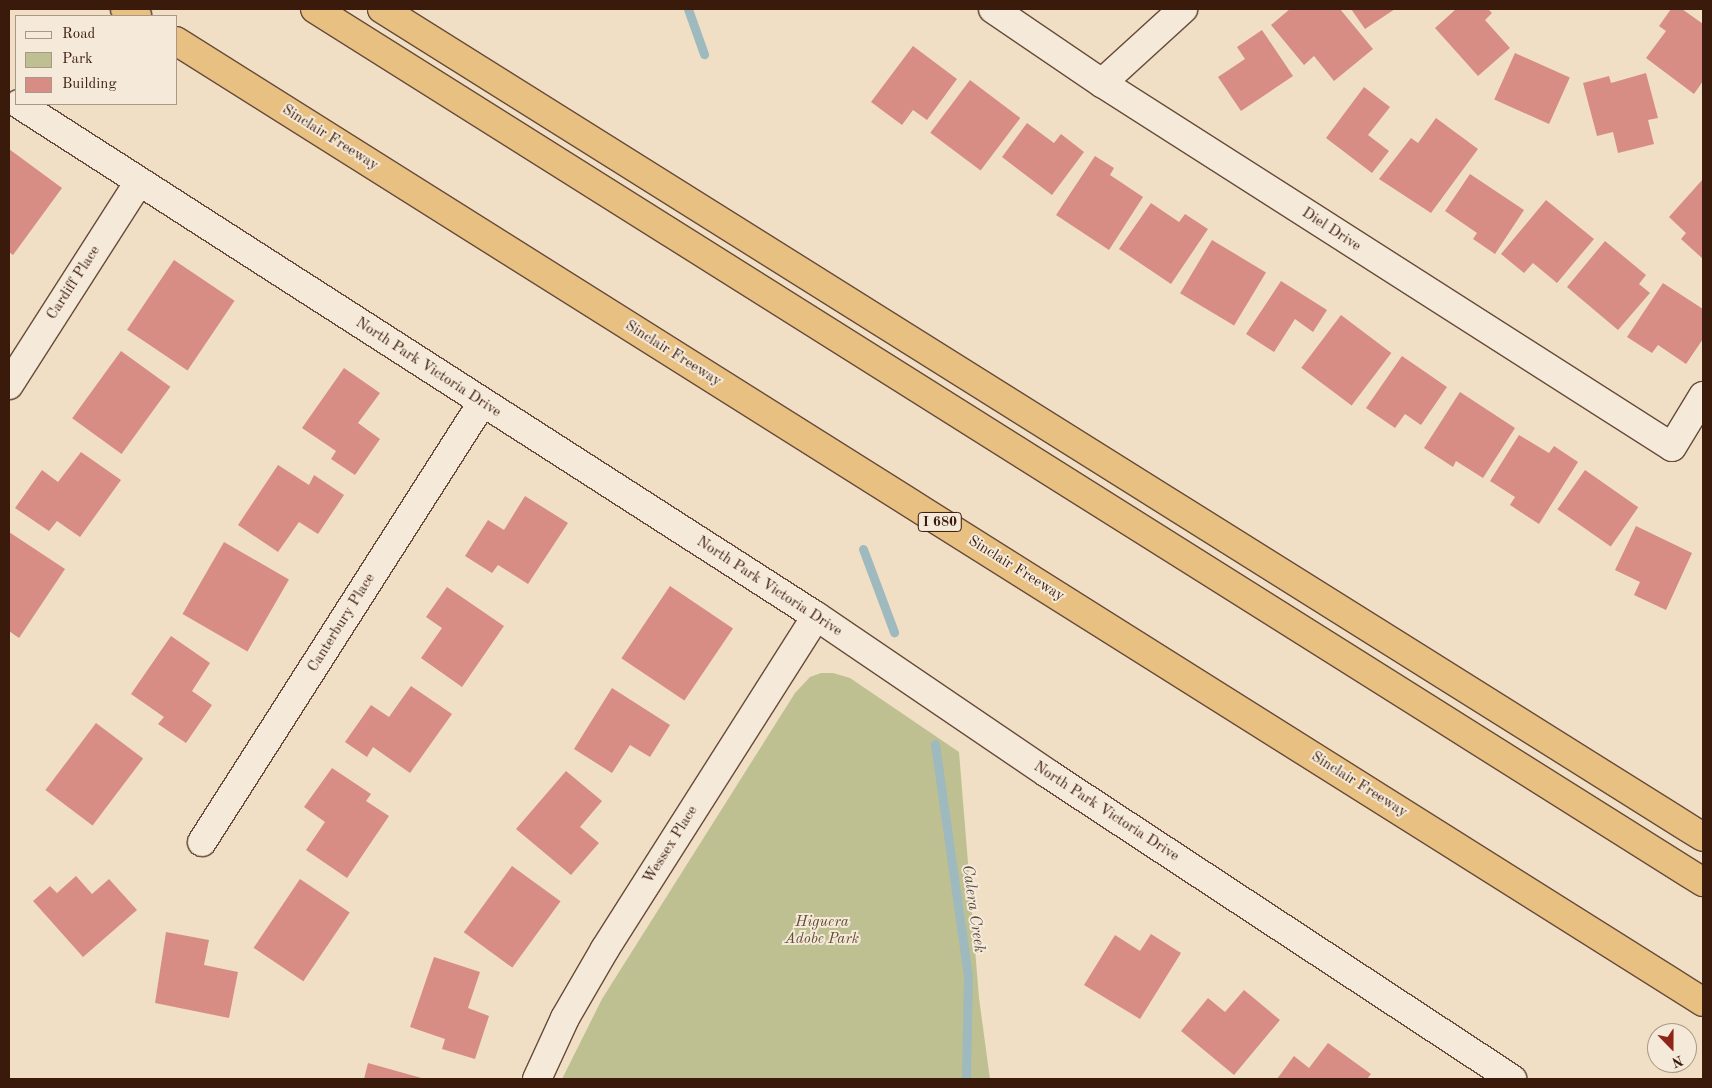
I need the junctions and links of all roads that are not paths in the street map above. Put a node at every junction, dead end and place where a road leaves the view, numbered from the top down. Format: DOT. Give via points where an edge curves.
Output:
graph roads {
  1 [pos="315,9"];
  2 [pos="382,9"];
  3 [pos="993,9"];
  4 [pos="1183,9"];
  5 [pos="178,42"];
  6 [pos="1102,83"];
  7 [pos="21,105"];
  8 [pos="140,182"];
  9 [pos="9,385"];
  10 [pos="1703,396"];
  11 [pos="482,403"];
  12 [pos="816,616"];
  13 [pos="1703,837"];
  14 [pos="202,842"];
  15 [pos="1703,882"];
  16 [pos="1703,1002"];
  17 [pos="536,1079"];
  18 [pos="1512,1079"];
  1 -- 15 [label="highway"];
  2 -- 13 [label="highway"];
  3 -- 6 [label="street, Diel Drive"];
  4 -- 6 [label="street"];
  5 -- 16 [label="highway, Sinclair Freeway / I 680"];
  6 -- 10 [label="street, Diel Drive" via="1672,447"];
  7 -- 8 [label="street, North Park Victoria Drive"];
  8 -- 9 [label="street, Cardiff Place"];
  8 -- 11 [label="street, North Park Victoria Drive"];
  11 -- 12 [label="street, North Park Victoria Drive"];
  11 -- 14 [label="street, Canterbury Place"];
  12 -- 17 [label="street, Wessex Place" via="605,949 565,1018"];
  12 -- 18 [label="street, North Park Victoria Drive" via="1046,773"];
}
